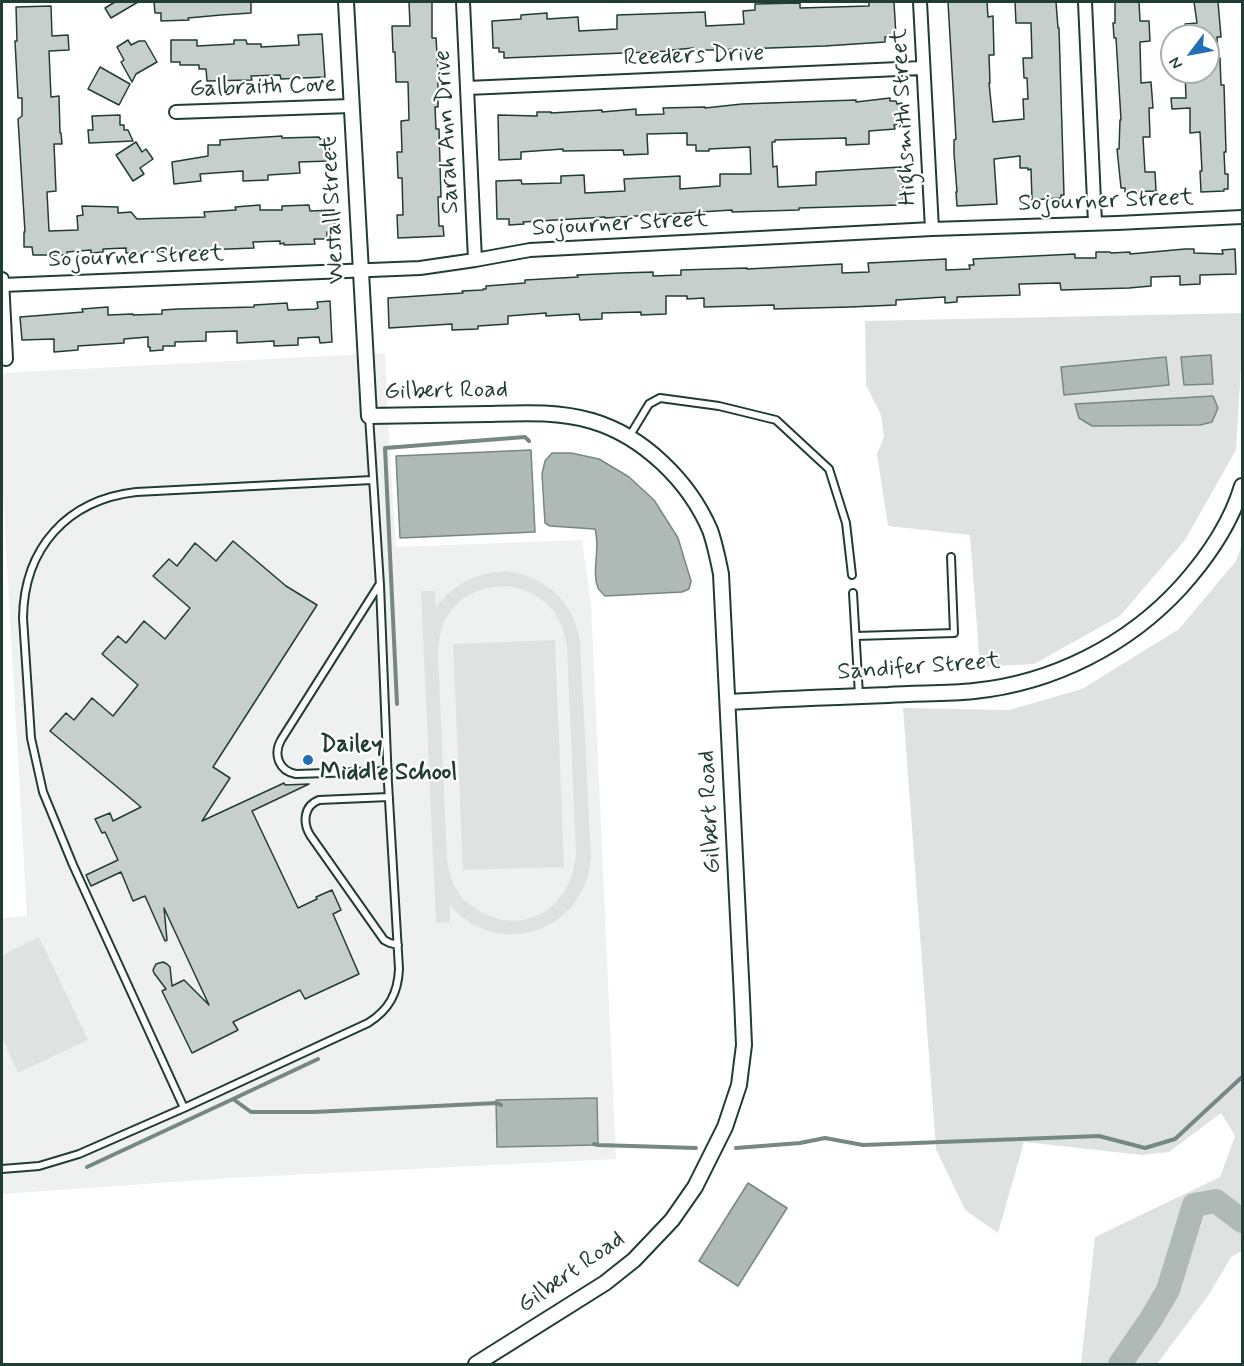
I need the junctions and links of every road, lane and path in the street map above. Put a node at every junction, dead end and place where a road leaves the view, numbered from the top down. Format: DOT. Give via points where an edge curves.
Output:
graph roads {
  1 [pos="346,2"];
  2 [pos="463,2"];
  3 [pos="920,2"];
  4 [pos="1085,2"];
  5 [pos="922,68"];
  6 [pos="466,88"];
  7 [pos="351,106"];
  8 [pos="176,112"];
  9 [pos="1242,217"];
  10 [pos="1095,223"];
  11 [pos="932,229"];
  12 [pos="475,260"];
  13 [pos="360,270"];
  14 [pos="2,279"];
  15 [pos="2,285"];
  16 [pos="6,359"];
  17 [pos="369,416"];
  18 [pos="629,437"];
  19 [pos="372,480"];
  20 [pos="1242,486"];
  21 [pos="951,557"];
  22 [pos="852,575"];
  23 [pos="380,585"];
  24 [pos="853,593"];
  25 [pos="856,636"];
  26 [pos="859,696"];
  27 [pos="728,702"];
  28 [pos="388,771"];
  29 [pos="389,797"];
  30 [pos="398,945"];
  31 [pos="184,1108"];
  32 [pos="2,1169"];
  33 [pos="476,1365"];
  1 -- 7 [label="street, Westall Street"];
  2 -- 6 [label="street, Sarah Ann Drive"];
  3 -- 5 [label="street, Highsmith Street"];
  4 -- 10 [label="street"];
  5 -- 6 [label="street, Reeders Drive"];
  5 -- 11 [label="street, Highsmith Street"];
  6 -- 12 [label="street, Sarah Ann Drive"];
  7 -- 8 [label="street, Galbraith Cove"];
  7 -- 13 [label="street, Westall Street"];
  9 -- 10 [label="street, Sojourner Street"];
  10 -- 11 [label="street, Sojourner Street"];
  11 -- 12 [label="street, Sojourner Street" via="530,250"];
  12 -- 13 [label="street, Sojourner Street" via="420,268"];
  13 -- 15 [label="street, Sojourner Street"];
  13 -- 17 [label="street, Westall Street"];
  14 -- 15 [label="street"];
  15 -- 16 [label="street"];
  17 -- 18 [label="street, Gilbert Road" via="556,414 592,421"];
  17 -- 19 [label="lane"];
  18 -- 22 [label="lane" via="649,404 660,398 719,406 776,420 828,469 846,523"];
  18 -- 27 [label="street, Gilbert Road" via="649,451 686,489 710,531 721,574"];
  19 -- 23 [label="lane"];
  19 -- 31 [label="lane" via="124,493 103,498 74,513 56,529 36,557 27,582 24,605 29,724 43,792"];
  20 -- 26 [label="street, Sandifer Street" via="1222,531 1194,573 1170,599 1121,639 1085,659 1042,677 975,691"];
  21 -- 25 [label="lane" via="954,633"];
  23 -- 28 [label="lane"];
  23 -- 28 [label="lane" via="280,740 276,756 283,768 296,774"];
  24 -- 25 [label="lane"];
  25 -- 26 [label="lane"];
  26 -- 27 [label="street, Sandifer Street"];
  27 -- 33 [label="street, Gilbert Road" via="744,1046 739,1084 725,1127 690,1196 634,1260 605,1283"];
  28 -- 29 [label="lane"];
  29 -- 30 [label="lane"];
  29 -- 30 [label="lane" via="319,800 309,807 305,824 384,940"];
  30 -- 31 [label="lane" via="398,986 393,1000 380,1015"];
  31 -- 32 [label="lane" via="70,1158"];
}
